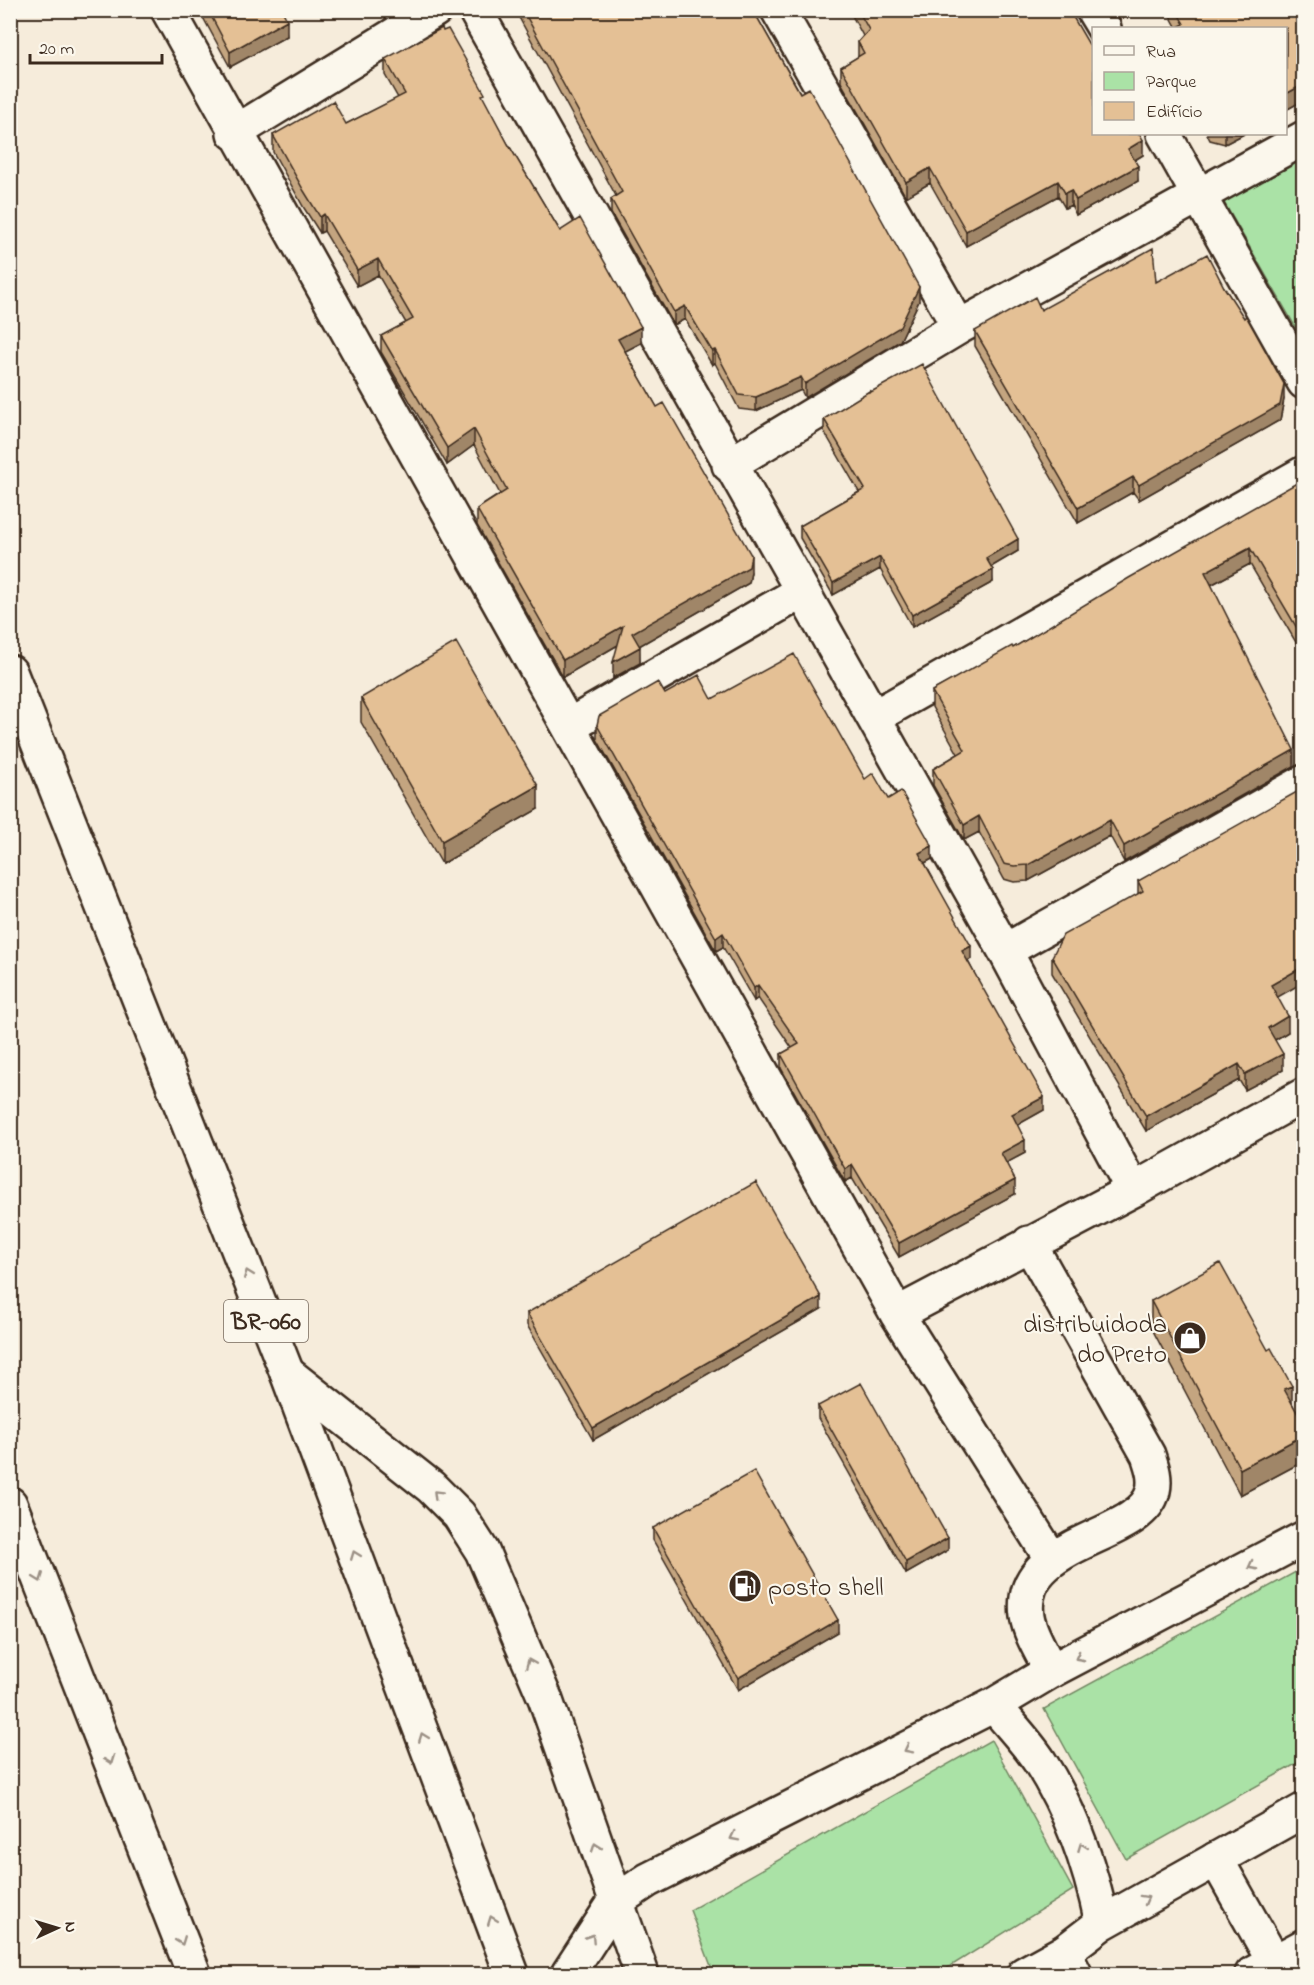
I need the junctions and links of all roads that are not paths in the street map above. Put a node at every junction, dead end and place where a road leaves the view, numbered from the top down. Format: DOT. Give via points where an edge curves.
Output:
graph roads {
  1 [pos="168,10"];
  2 [pos="435,10"];
  3 [pos="476,10"];
  4 [pos="778,10"];
  5 [pos="1093,10"];
  6 [pos="1103,27"];
  7 [pos="234,133"];
  8 [pos="1165,135"];
  9 [pos="1304,138"];
  10 [pos="1200,197"];
  11 [pos="959,327"];
  12 [pos="1304,382"];
  13 [pos="729,465"];
  14 [pos="1304,473"];
  15 [pos="801,592"];
  16 [pos="10,672"];
  17 [pos="874,717"];
  18 [pos="570,725"];
  19 [pos="1304,782"];
  20 [pos="1005,951"];
  21 [pos="1304,1095"];
  22 [pos="1133,1190"];
  23 [pos="1029,1243"];
  24 [pos="897,1314"];
  25 [pos="286,1373"];
  26 [pos="10,1504"];
  27 [pos="1304,1538"];
  28 [pos="1052,1558"];
  29 [pos="1051,1671"];
  30 [pos="994,1705"];
  31 [pos="1304,1810"];
  32 [pos="1216,1859"];
  33 [pos="615,1902"];
  34 [pos="1102,1923"];
  35 [pos="1304,1946"];
  36 [pos="1069,1963"];
  37 [pos="1263,1968"];
  38 [pos="194,1974"];
  39 [pos="512,1974"];
  40 [pos="568,1974"];
  41 [pos="642,1974"];
  42 [pos="1024,1974"];
  1 -- 7 [label="main road"];
  2 -- 7 [label="main road"];
  3 -- 13 [label="main road"];
  4 -- 11 [label="main road"];
  5 -- 6 [label="main road"];
  7 -- 18 [label="main road"];
  8 -- 10 [label="main road"];
  9 -- 10 [label="main road"];
  10 -- 11 [label="main road"];
  10 -- 12 [label="main road"];
  11 -- 13 [label="main road"];
  13 -- 15 [label="main road"];
  14 -- 17 [label="main road"];
  15 -- 17 [label="main road"];
  15 -- 18 [label="main road"];
  25 -- 16 [label="main road, BR-060, one-way"];
  17 -- 20 [label="main road"];
  18 -- 24 [label="main road"];
  19 -- 20 [label="main road"];
  20 -- 22 [label="main road"];
  21 -- 22 [label="main road"];
  22 -- 23 [label="main road"];
  23 -- 24 [label="main road"];
  23 -- 28 [label="main road" via="1149,1455 1154,1475 1153,1492 1146,1505 1104,1533"];
  24 -- 28 [label="main road"];
  33 -- 25 [label="main road, one-way" via="545,1698 482,1551 459,1515 431,1488"];
  39 -- 25 [label="main road, BR-060, one-way"];
  26 -- 38 [label="main road, one-way"];
  27 -- 29 [label="main road, one-way"];
  28 -- 29 [label="main road" via="1035,1579 1027,1615"];
  29 -- 30 [label="main road"];
  30 -- 33 [label="main road, one-way" via="648,1880"];
  34 -- 30 [label="main road, one-way" via="1090,1868 1069,1814 1039,1760"];
  31 -- 32 [label="main road"];
  34 -- 32 [label="main road, one-way"];
  32 -- 37 [label="main road"];
  40 -- 33 [label="main road, one-way"];
  33 -- 41 [label="main road"];
  34 -- 36 [label="main road"];
  35 -- 37 [label="main road"];
  36 -- 42 [label="main road"];
}
